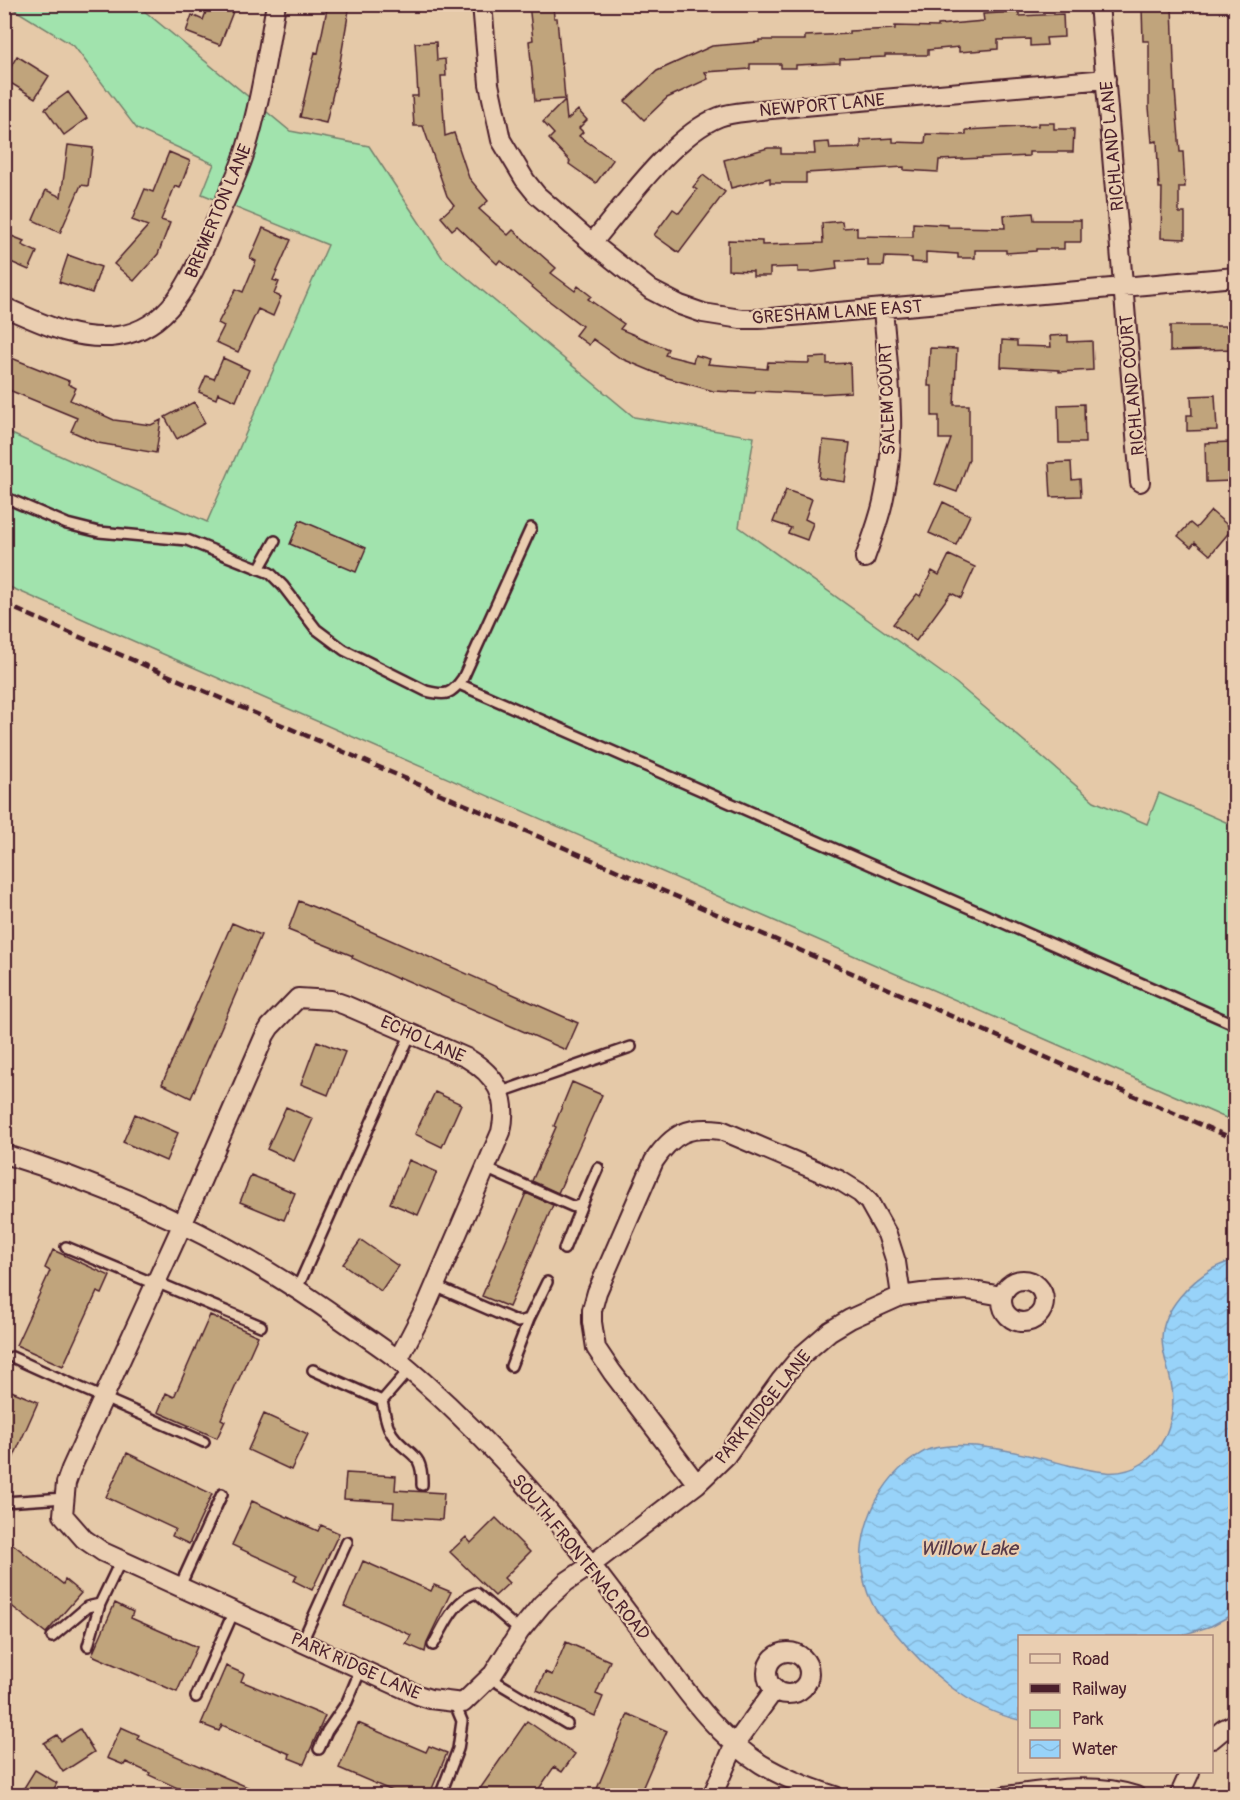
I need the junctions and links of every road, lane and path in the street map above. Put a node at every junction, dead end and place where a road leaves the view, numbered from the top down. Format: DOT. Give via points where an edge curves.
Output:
graph roads {
  1 [pos="276,4"];
  2 [pos="482,4"];
  3 [pos="1099,4"];
  4 [pos="1106,79"];
  5 [pos="592,243"];
  6 [pos="1236,277"];
  7 [pos="1124,287"];
  8 [pos="4,307"];
  9 [pos="883,309"];
  10 [pos="1140,482"];
  11 [pos="4,496"];
  12 [pos="531,528"];
  13 [pos="275,540"];
  14 [pos="866,558"];
  15 [pos="259,569"];
  16 [pos="459,684"];
  17 [pos="1236,1025"];
  18 [pos="411,1033"];
  19 [pos="631,1047"];
  20 [pos="501,1092"];
  21 [pos="4,1154"];
  22 [pos="485,1168"];
  23 [pos="598,1168"];
  24 [pos="582,1204"];
  25 [pos="183,1223"];
  26 [pos="66,1247"];
  27 [pos="564,1249"];
  28 [pos="547,1282"];
  29 [pos="156,1283"];
  30 [pos="435,1286"];
  31 [pos="297,1289"];
  32 [pos="901,1296"];
  33 [pos="1002,1296"];
  34 [pos="529,1319"];
  35 [pos="261,1326"];
  36 [pos="12,1357"];
  37 [pos="403,1365"];
  38 [pos="511,1366"];
  39 [pos="313,1370"];
  40 [pos="103,1399"];
  41 [pos="382,1401"];
  42 [pos="204,1442"];
  43 [pos="697,1484"];
  44 [pos="422,1485"];
  45 [pos="222,1494"];
  46 [pos="65,1498"];
  47 [pos="4,1502"];
  48 [pos="347,1542"];
  49 [pos="121,1560"];
  50 [pos="591,1565"];
  51 [pos="180,1586"];
  52 [pos="100,1604"];
  53 [pos="234,1611"];
  54 [pos="520,1631"];
  55 [pos="52,1637"];
  56 [pos="302,1642"];
  57 [pos="433,1645"];
  58 [pos="87,1646"];
  59 [pos="361,1669"];
  60 [pos="490,1678"];
  61 [pos="775,1689"];
  62 [pos="196,1696"];
  63 [pos="454,1702"];
  64 [pos="1236,1723"];
  65 [pos="567,1724"];
  66 [pos="1213,1738"];
  67 [pos="735,1744"];
  68 [pos="319,1749"];
  69 [pos="1190,1773"];
  70 [pos="440,1796"];
  71 [pos="712,1796"];
  72 [pos="835,1796"];
  73 [pos="1005,1796"];
  74 [pos="1136,1796"];
  75 [pos="1179,1796"];
  1 -- 8 [label="street, BREMERTON LANE" via="245,151 190,280 170,308 137,330 118,336 97,336 64,333"];
  2 -- 5 [label="street, GRESHAM LANE EAST" via="489,84 501,140 537,195"];
  3 -- 4 [label="street, RICHLAND LANE"];
  4 -- 5 [label="street, NEWPORT LANE" via="719,117 672,149"];
  4 -- 7 [label="street, RICHLAND LANE"];
  5 -- 9 [label="street, GRESHAM LANE EAST" via="651,290 704,314 759,319"];
  6 -- 7 [label="street, GRESHAM LANE EAST"];
  7 -- 9 [label="street, GRESHAM LANE EAST"];
  7 -- 10 [label="street, RICHLAND COURT"];
  9 -- 14 [label="street, SALEM COURT" via="891,436 884,497"];
  11 -- 15 [label="lane" via="67,524 99,532 187,540"];
  12 -- 16 [label="lane"];
  13 -- 15 [label="lane"];
  15 -- 16 [label="lane" via="270,573 316,629 344,650 426,691 441,695 454,691"];
  16 -- 17 [label="lane"];
  18 -- 20 [label="street, ECHO LANE" via="479,1065"];
  18 -- 25 [label="street, ECHO LANE" via="331,1000 298,998 265,1035"];
  18 -- 31 [label="lane"];
  19 -- 20 [label="lane"];
  20 -- 22 [label="street" via="503,1124"];
  21 -- 25 [label="street, SOUTH FRONTENAC ROAD" via="106,1189"];
  22 -- 24 [label="lane" via="568,1206"];
  22 -- 30 [label="street"];
  23 -- 24 [label="lane"];
  24 -- 27 [label="lane"];
  25 -- 29 [label="street, PARK RIDGE LANE"];
  25 -- 31 [label="street, SOUTH FRONTENAC ROAD"];
  26 -- 29 [label="lane"];
  28 -- 34 [label="lane"];
  29 -- 35 [label="lane"];
  29 -- 40 [label="street, PARK RIDGE LANE"];
  30 -- 34 [label="lane" via="518,1322"];
  30 -- 37 [label="street"];
  31 -- 37 [label="street, SOUTH FRONTENAC ROAD"];
  32 -- 33 [label="street, PARK RIDGE LANE" via="968,1290"];
  32 -- 43 [label="street, PARK RIDGE LANE" via="850,1319 813,1344 781,1380 726,1456"];
  32 -- 43 [label="street" via="887,1234 869,1202 851,1187 721,1130 682,1132 667,1143 654,1161 597,1292 592,1322 596,1348"];
  34 -- 38 [label="lane"];
  36 -- 40 [label="lane"];
  37 -- 41 [label="lane"];
  37 -- 50 [label="street, SOUTH FRONTENAC ROAD" via="500,1456"];
  39 -- 41 [label="lane"];
  40 -- 42 [label="lane"];
  40 -- 46 [label="street, PARK RIDGE LANE" via="71,1469"];
  41 -- 44 [label="lane" via="391,1433 415,1455 422,1468"];
  43 -- 50 [label="street, PARK RIDGE LANE"];
  45 -- 51 [label="lane"];
  46 -- 47 [label="lane"];
  46 -- 49 [label="street, PARK RIDGE LANE" via="63,1515 84,1539"];
  48 -- 56 [label="lane"];
  49 -- 51 [label="street, PARK RIDGE LANE"];
  49 -- 52 [label="lane"];
  50 -- 54 [label="street, PARK RIDGE LANE" via="542,1604"];
  50 -- 67 [label="street, SOUTH FRONTENAC ROAD" via="711,1722"];
  51 -- 53 [label="street, PARK RIDGE LANE"];
  52 -- 55 [label="lane" via="87,1607"];
  52 -- 58 [label="lane"];
  53 -- 56 [label="street, PARK RIDGE LANE"];
  53 -- 62 [label="lane"];
  54 -- 57 [label="lane" via="476,1593 454,1607"];
  54 -- 60 [label="street, PARK RIDGE LANE"];
  56 -- 59 [label="street, PARK RIDGE LANE"];
  59 -- 63 [label="street, PARK RIDGE LANE" via="418,1695"];
  59 -- 68 [label="lane"];
  60 -- 63 [label="street, PARK RIDGE LANE" via="463,1703"];
  60 -- 65 [label="lane"];
  61 -- 67 [label="street"];
  63 -- 70 [label="lane" via="462,1721 458,1749"];
  64 -- 66 [label="street"];
  67 -- 71 [label="street"];
  67 -- 72 [label="street, SOUTH FRONTENAC ROAD" via="790,1779"];
  69 -- 75 [label="street"];
  73 -- 74 [label="street" via="1073,1788 1105,1789"];
}
